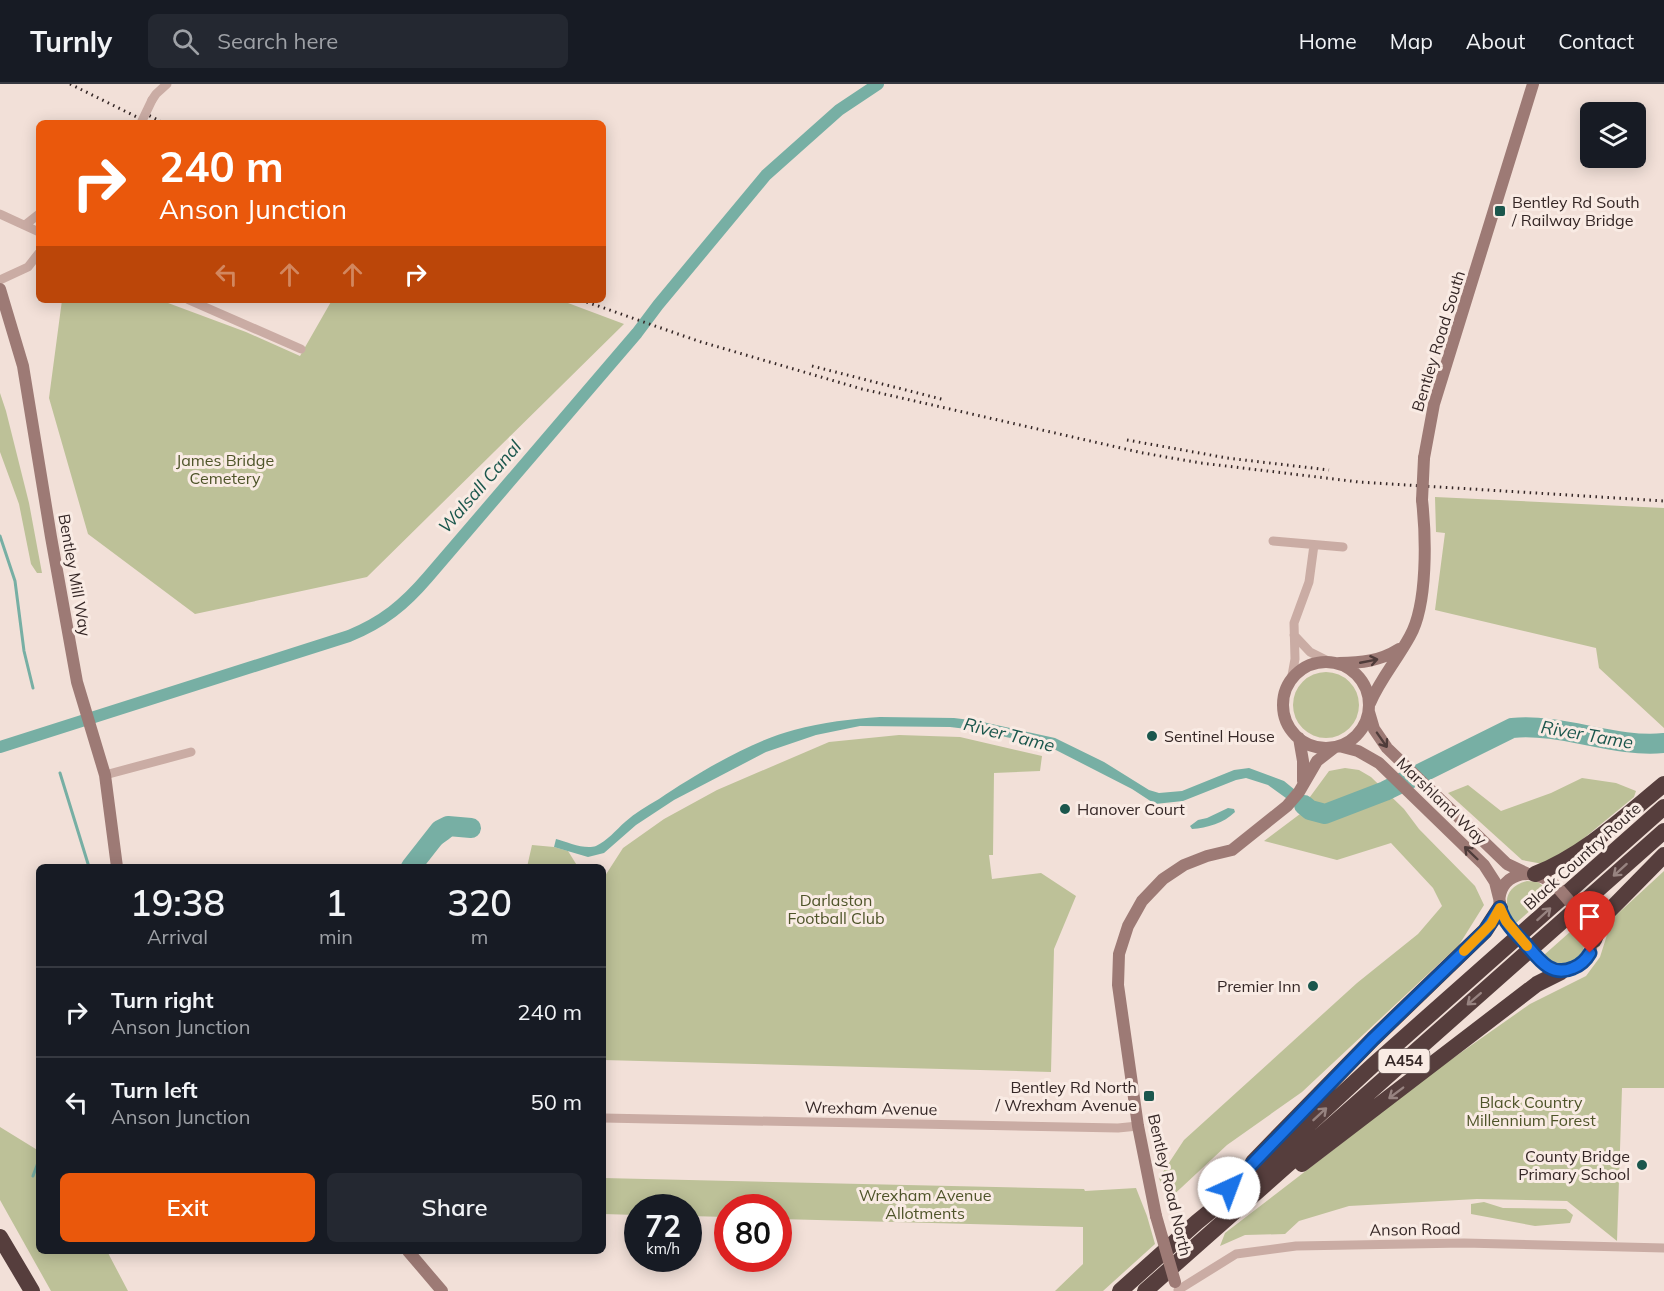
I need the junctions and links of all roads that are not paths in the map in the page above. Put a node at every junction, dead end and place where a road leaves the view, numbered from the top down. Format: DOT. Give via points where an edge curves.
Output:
graph roads {
  1 [pos="167,84"];
  2 [pos="1533,84"];
  3 [pos="142,120"];
  4 [pos="0,214"];
  5 [pos="36,216"];
  6 [pos="25,225"];
  7 [pos="36,230"];
  8 [pos="36,257"];
  9 [pos="0,280"];
  10 [pos="0,289"];
  11 [pos="196,303"];
  12 [pos="301,349"];
  13 [pos="1273,541"];
  14 [pos="1314,546"];
  15 [pos="1343,547"];
  16 [pos="1294,635"];
  17 [pos="1403,646"];
  18 [pos="1331,662"];
  19 [pos="1291,681"];
  20 [pos="1369,707"];
  21 [pos="1299,738"];
  22 [pos="1337,746"];
  23 [pos="191,752"];
  24 [pos="105,775"];
  25 [pos="1303,784"];
  26 [pos="1664,784"];
  27 [pos="1664,807"];
  28 [pos="1664,831"];
  29 [pos="1664,855"];
  30 [pos="117,864"];
  31 [pos="1530,873"];
  32 [pos="1500,905"];
  33 [pos="1593,940"];
  34 [pos="1562,972"];
  35 [pos="606,1118"];
  36 [pos="1138,1126"];
  37 [pos="1241,1204"];
  38 [pos="1197,1222"];
  39 [pos="0,1237"];
  40 [pos="1664,1248"];
  41 [pos="0,1255"];
  42 [pos="413,1256"];
  43 [pos="1177,1288"];
  44 [pos="18,1291"];
  45 [pos="32,1291"];
  46 [pos="442,1291"];
  47 [pos="1120,1291"];
  48 [pos="1145,1291"];
  1 -- 3 [label="street, bridge" via="156,94"];
  2 -- 17 [label="street, Bentley Road South, bridge" via="1434,404 1424,458 1420,606"];
  4 -- 6 [label="street"];
  5 -- 6 [label="street"];
  6 -- 7 [label="street"];
  8 -- 9 [label="street" via="28,267"];
  10 -- 24 [label="street, Bentley Mill Way" via="23,366 77,682"];
  11 -- 12 [label="street"];
  13 -- 14 [label="street"];
  14 -- 15 [label="street"];
  14 -- 16 [label="street" via="1309,582 1294,623"];
  16 -- 18 [label="street" via="1310,652"];
  16 -- 19 [label="street"];
  18 -- 17 [label="street, one-way" via="1367,662"];
  17 -- 20 [label="street, Bentley Road South" via="1379,682"];
  18 -- 19 [label="street" via="1305,668"];
  18 -- 20 [label="street" via="1356,674 1368,693"];
  19 -- 21 [label="street" via="1284,712"];
  20 -- 22 [label="street" via="1360,731"];
  20 -- 31 [label="street, Marshland Way, one-way" via="1374,729 1402,764 1507,864"];
  21 -- 22 [label="street" via="1315,746"];
  21 -- 25 [label="street"];
  22 -- 25 [label="street, Bentley Road North" via="1317,761"];
  32 -- 22 [label="street, Marshland Way, one-way" via="1495,882 1484,865 1386,771 1365,754"];
  23 -- 24 [label="street"];
  24 -- 30 [label="street, Bentley Mill Way"];
  25 -- 36 [label="street, Bentley Road North" via="1287,806 1232,850 1184,865 1164,879 1142,901 1128,927 1119,954 1118,985"];
  26 -- 31 [label="highway" via="1583,849 1556,866"];
  38 -- 27 [label="highway, Black Country Route / A454, one-way"];
  28 -- 37 [label="highway, A454, one-way"];
  29 -- 33 [label="highway" via="1609,911"];
  31 -- 32 [label="street" via="1509,881"];
  31 -- 33 [label="street, bridge" via="1547,878 1558,888 1584,918"];
  32 -- 34 [label="street, bridge" via="1511,929 1538,959 1549,969"];
  32 -- 38 [label="highway" via="1485,931 1373,1039"];
  33 -- 34 [label="street" via="1587,958"];
  34 -- 37 [label="highway, one-way" via="1537,984 1301,1165"];
  35 -- 36 [label="street, Wrexham Avenue"];
  36 -- 43 [label="street, Bentley Road North, bridge" via="1156,1216"];
  37 -- 48 [label="highway, A454"];
  38 -- 47 [label="highway, Black Country Route / A454"];
  39 -- 45 [label="highway"];
  40 -- 43 [label="street, Anson Road" via="1464,1243 1296,1246 1236,1254"];
  41 -- 44 [label="highway"];
  42 -- 46 [label="street"];
}
